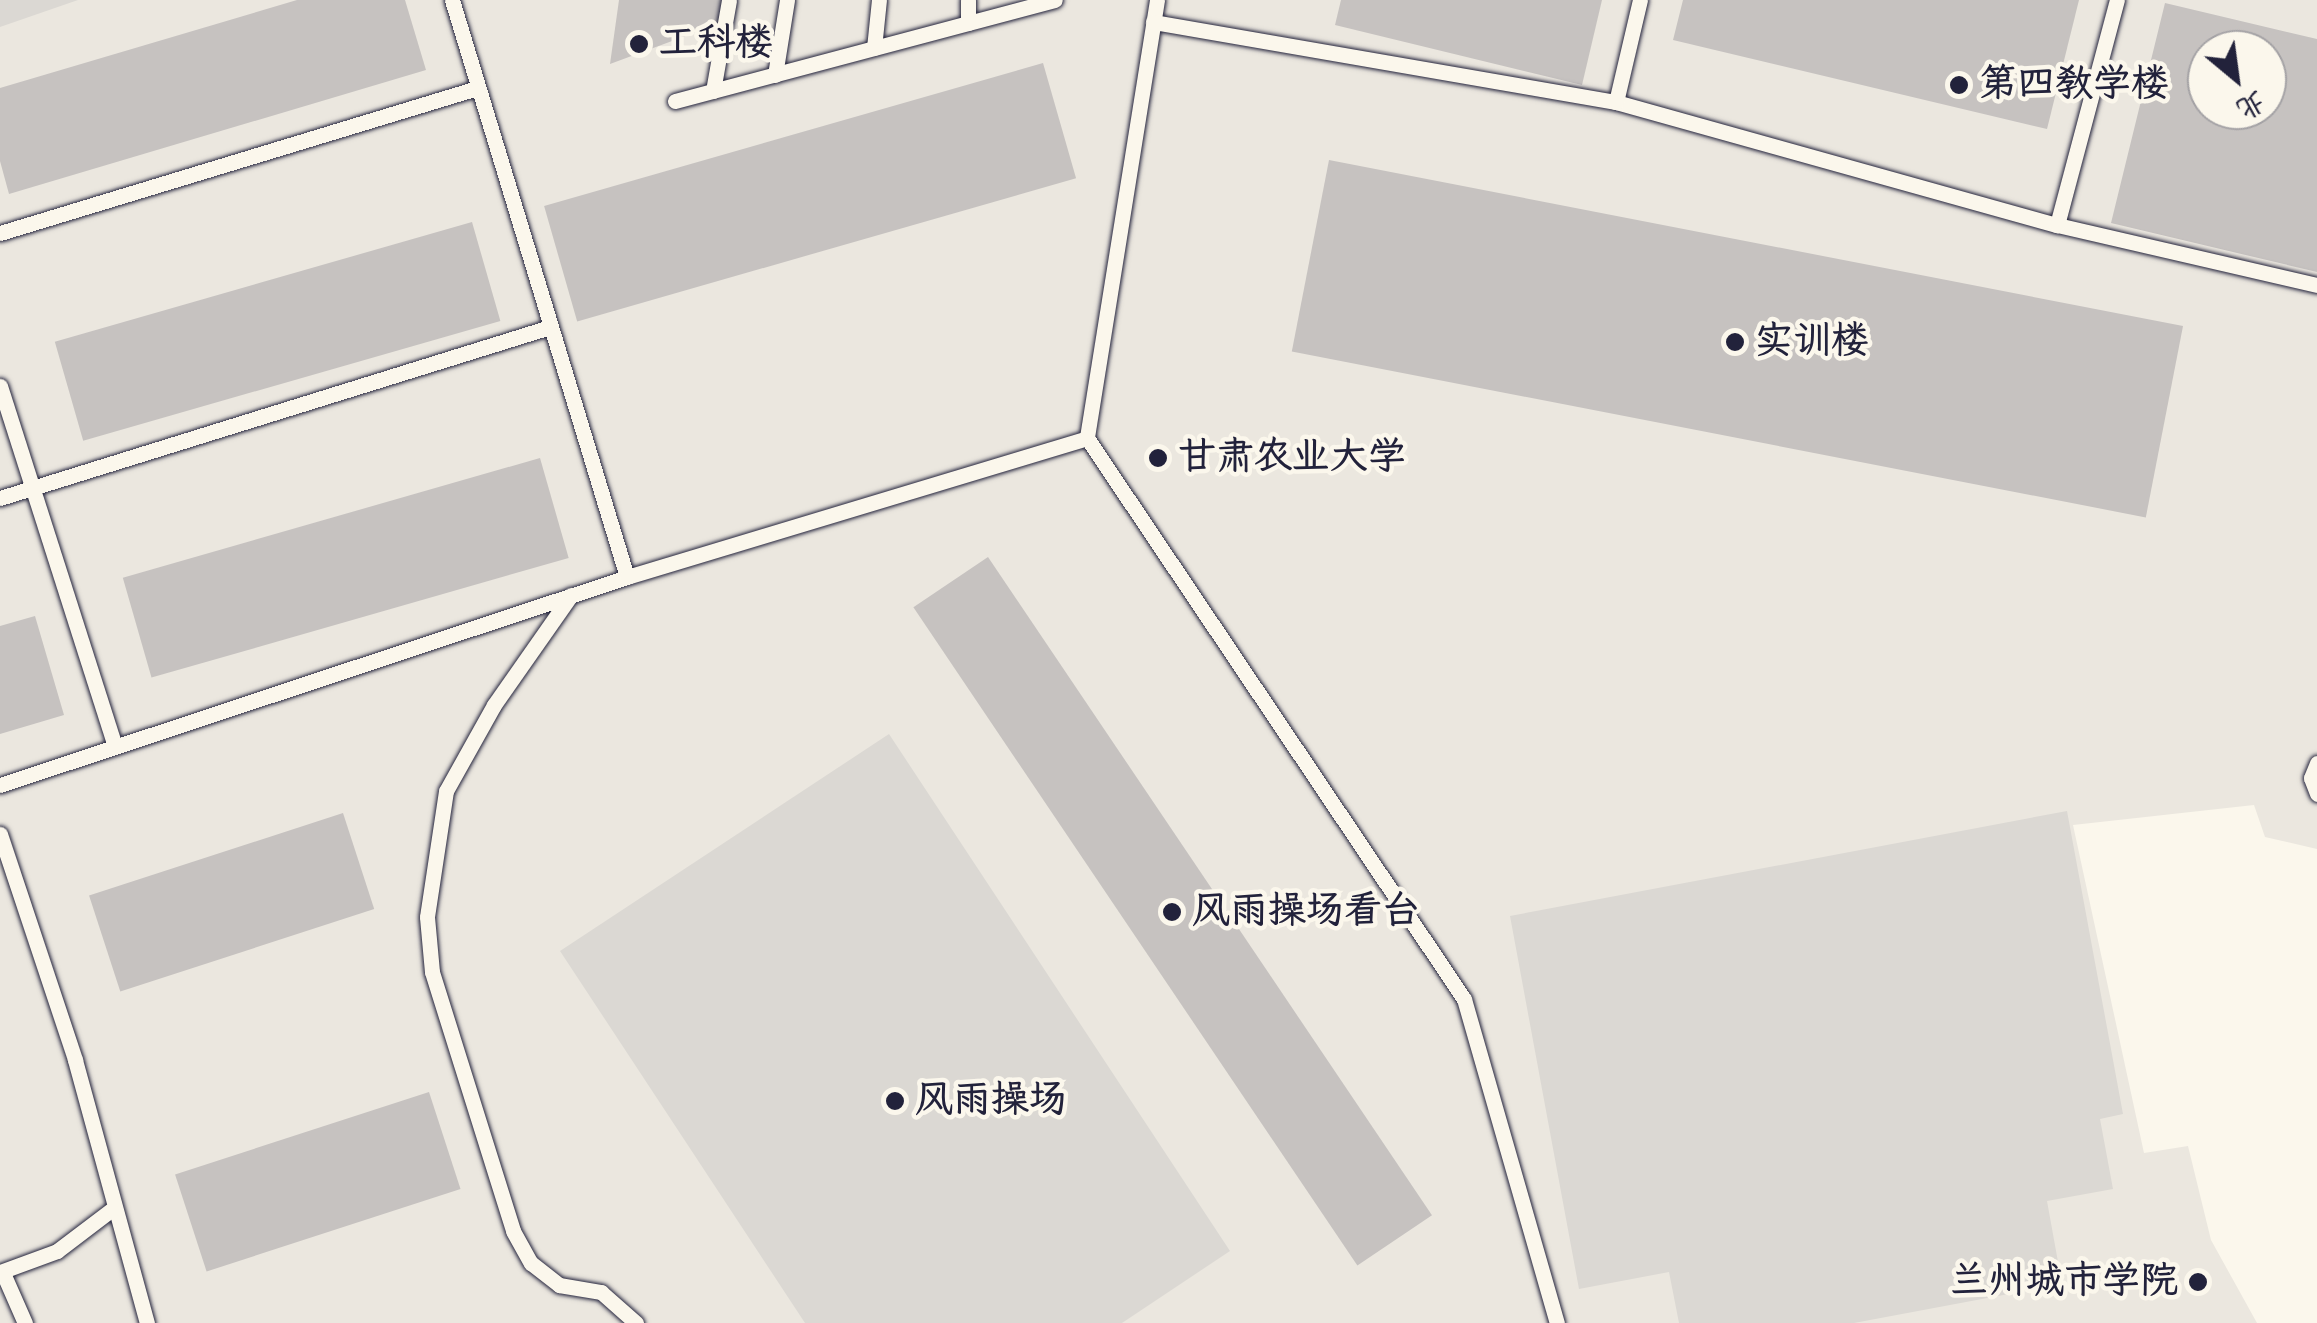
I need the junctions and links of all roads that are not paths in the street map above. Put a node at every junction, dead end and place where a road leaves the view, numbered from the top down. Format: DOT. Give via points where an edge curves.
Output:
graph roads {
  1 [pos="452,0"];
  2 [pos="729,0"];
  3 [pos="787,0"];
  4 [pos="880,0"];
  5 [pos="968,0"];
  6 [pos="1055,0"];
  7 [pos="1157,0"];
  8 [pos="1640,0"];
  9 [pos="2117,0"];
  10 [pos="1153,22"];
  11 [pos="968,23"];
  12 [pos="874,48"];
  13 [pos="775,75"];
  14 [pos="478,88"];
  15 [pos="713,91"];
  16 [pos="675,102"];
  17 [pos="1616,102"];
  18 [pos="2057,225"];
  19 [pos="0,233"];
  20 [pos="2317,285"];
  21 [pos="550,327"];
  22 [pos="0,386"];
  23 [pos="1086,438"];
  24 [pos="33,488"];
  25 [pos="0,498"];
  26 [pos="627,577"];
  27 [pos="570,595"];
  28 [pos="114,744"];
  29 [pos="2317,763"];
  30 [pos="0,785"];
  31 [pos="2317,794"];
  32 [pos="0,834"];
  33 [pos="111,1210"];
  34 [pos="2,1272"];
  35 [pos="25,1323"];
  36 [pos="147,1323"];
  37 [pos="636,1323"];
  38 [pos="1557,1323"];
  1 -- 14 [label="lane"];
  2 -- 15 [label="lane"];
  3 -- 13 [label="lane"];
  4 -- 12 [label="lane"];
  5 -- 11 [label="lane"];
  6 -- 11 [label="lane"];
  7 -- 10 [label="lane"];
  8 -- 17 [label="lane"];
  9 -- 18 [label="lane"];
  10 -- 17 [label="lane"];
  10 -- 23 [label="lane"];
  11 -- 12 [label="lane"];
  12 -- 13 [label="lane"];
  13 -- 15 [label="lane"];
  14 -- 19 [label="lane"];
  14 -- 21 [label="lane"];
  15 -- 16 [label="lane"];
  17 -- 18 [label="lane"];
  18 -- 20 [label="lane"];
  21 -- 24 [label="lane"];
  21 -- 26 [label="lane"];
  22 -- 24 [label="lane"];
  23 -- 26 [label="lane"];
  23 -- 38 [label="lane" via="1464,999"];
  24 -- 25 [label="lane"];
  24 -- 28 [label="lane"];
  26 -- 27 [label="lane"];
  27 -- 28 [label="lane"];
  27 -- 37 [label="lane" via="494,705 446,791 434,844 430,954 513,1232 531,1263 558,1286 601,1292"];
  28 -- 30 [label="lane"];
  29 -- 31 [label="lane" via="2311,778"];
  32 -- 33 [label="lane" via="74,1060"];
  33 -- 34 [label="lane" via="56,1251"];
  33 -- 36 [label="lane"];
  34 -- 35 [label="lane"];
}
